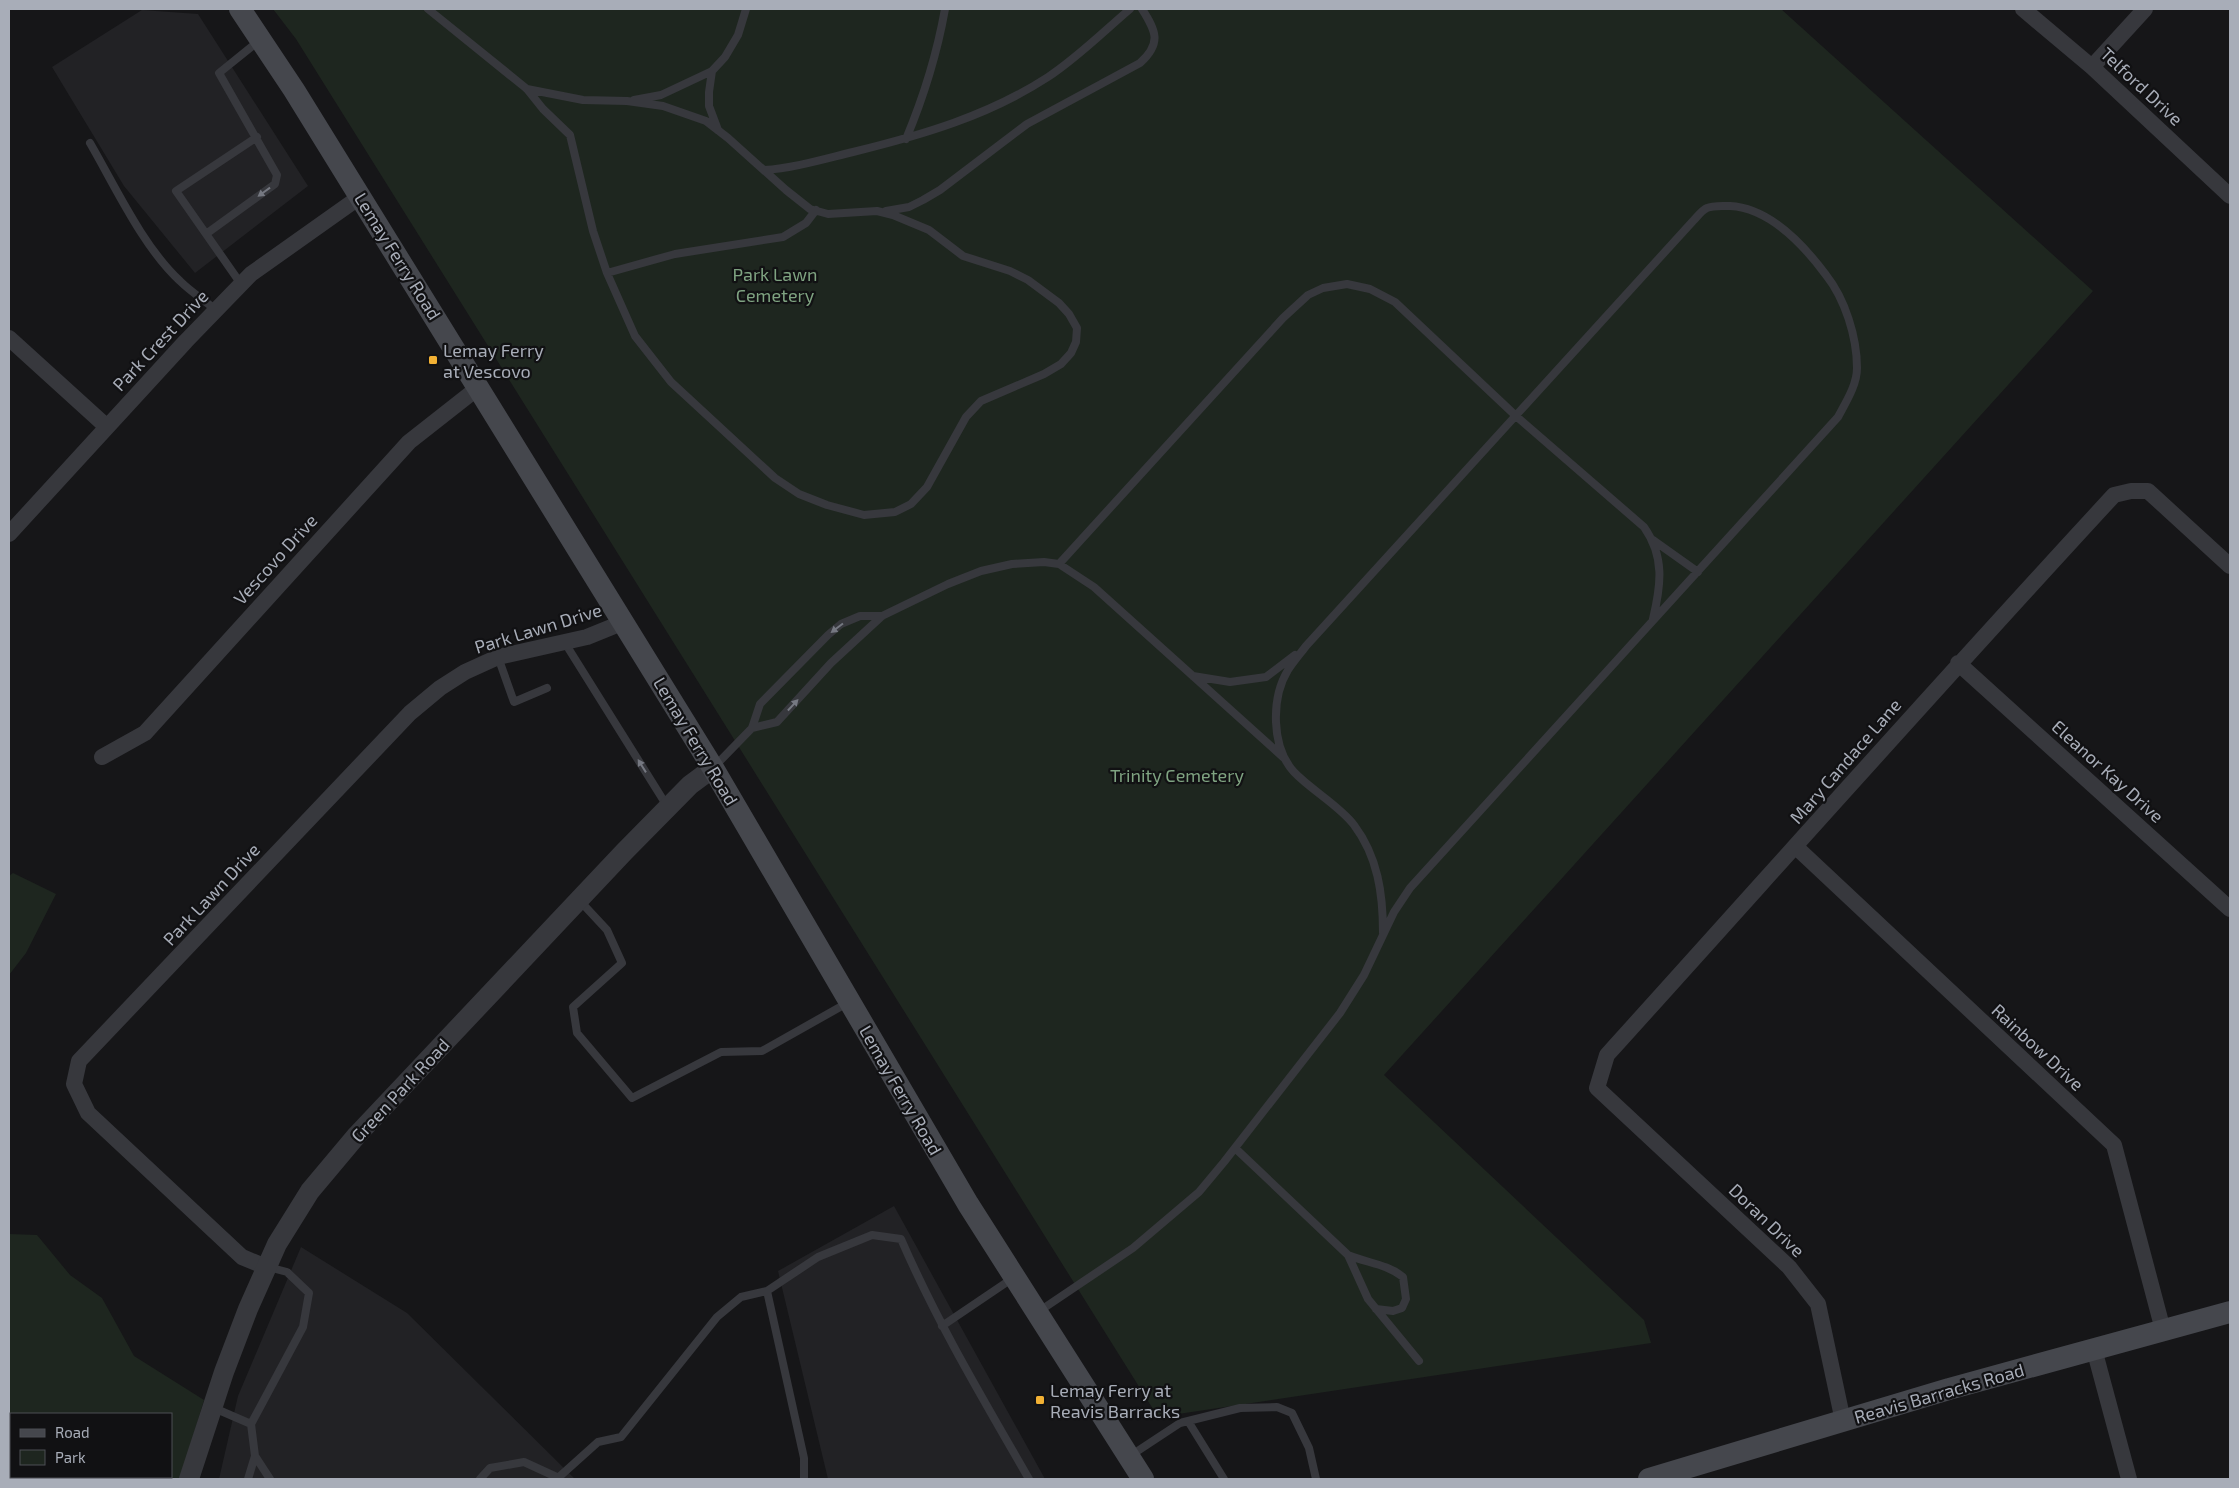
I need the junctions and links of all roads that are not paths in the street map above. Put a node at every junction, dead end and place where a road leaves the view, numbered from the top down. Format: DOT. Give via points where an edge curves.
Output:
graph roads {
  1 [pos="240,9"];
  2 [pos="428,9"];
  3 [pos="746,9"];
  4 [pos="944,9"];
  5 [pos="1130,9"];
  6 [pos="1142,9"];
  7 [pos="2023,9"];
  8 [pos="2145,9"];
  9 [pos="261,39"];
  10 [pos="2092,67"];
  11 [pos="712,71"];
  12 [pos="527,89"];
  13 [pos="627,101"];
  14 [pos="718,130"];
  15 [pos="257,137"];
  16 [pos="906,139"];
  17 [pos="90,143"];
  18 [pos="764,170"];
  19 [pos="360,196"];
  20 [pos="2230,196"];
  21 [pos="816,210"];
  22 [pos="882,212"];
  23 [pos="206,234"];
  24 [pos="607,273"];
  25 [pos="241,284"];
  26 [pos="216,310"];
  27 [pos="9,338"];
  28 [pos="479,387"];
  29 [pos="1516,416"];
  30 [pos="106,427"];
  31 [pos="9,534"];
  32 [pos="1653,540"];
  33 [pos="1059,564"];
  34 [pos="2230,566"];
  35 [pos="1698,572"];
  36 [pos="882,616"];
  37 [pos="1653,621"];
  38 [pos="624,622"];
  39 [pos="565,643"];
  40 [pos="1306,646"];
  41 [pos="498,657"];
  42 [pos="1958,663"];
  43 [pos="1193,676"];
  44 [pos="546,688"];
  45 [pos="752,728"];
  46 [pos="102,757"];
  47 [pos="1285,759"];
  48 [pos="713,768"];
  49 [pos="668,808"];
  50 [pos="1796,846"];
  51 [pos="579,900"];
  52 [pos="2230,909"];
  53 [pos="1382,933"];
  54 [pos="850,1002"];
  55 [pos="1597,1088"];
  56 [pos="1235,1148"];
  57 [pos="1348,1255"];
  58 [pos="266,1267"];
  59 [pos="1013,1278"];
  60 [pos="766,1290"];
  61 [pos="1376,1309"];
  62 [pos="2230,1312"];
  63 [pos="1037,1313"];
  64 [pos="942,1326"];
  65 [pos="2163,1330"];
  66 [pos="2094,1349"];
  67 [pos="1419,1361"];
  68 [pos="212,1407"];
  69 [pos="1843,1420"];
  70 [pos="1188,1421"];
  71 [pos="251,1424"];
  72 [pos="255,1456"];
  73 [pos="1128,1457"];
  74 [pos="560,1478"];
  75 [pos="189,1479"];
  76 [pos="248,1479"];
  77 [pos="270,1479"];
  78 [pos="480,1479"];
  79 [pos="804,1479"];
  80 [pos="1029,1479"];
  81 [pos="1143,1479"];
  82 [pos="1224,1479"];
  83 [pos="1316,1479"];
  84 [pos="1649,1479"];
  85 [pos="2129,1479"];
  1 -- 9 [label="main road, Lemay Ferry Road"];
  2 -- 12 [label="lane"];
  3 -- 11 [label="lane" via="738,35 726,57"];
  4 -- 16 [label="lane" via="938,47"];
  5 -- 16 [label="lane" via="1075,56 1026,91 934,131"];
  6 -- 22 [label="lane" via="1155,34 1150,54 1140,63 1027,124 923,200 909,207"];
  7 -- 10 [label="street, Telford Drive"];
  8 -- 10 [label="street"];
  9 -- 15 [label="lane" via="219,73"];
  9 -- 19 [label="main road, Lemay Ferry Road"];
  10 -- 20 [label="street, Telford Drive"];
  11 -- 13 [label="lane" via="661,95"];
  11 -- 14 [label="lane" via="709,106"];
  12 -- 13 [label="lane" via="583,100"];
  12 -- 24 [label="lane" via="570,135 593,231"];
  13 -- 14 [label="lane" via="663,106 706,121"];
  14 -- 18 [label="lane"];
  15 -- 23 [label="lane, one-way" via="277,175 275,184"];
  15 -- 23 [label="lane" via="176,191"];
  16 -- 18 [label="lane" via="785,169"];
  17 -- 26 [label="lane" via="144,237 161,260 179,281"];
  18 -- 21 [label="lane" via="810,209"];
  19 -- 25 [label="street, Park Crest Drive"];
  19 -- 28 [label="main road, Lemay Ferry Road"];
  21 -- 22 [label="lane" via="828,214"];
  21 -- 24 [label="lane" via="806,223 783,237 675,254"];
  22 -- 24 [label="lane" via="929,230 964,256 1028,280 1059,303 1076,328 1074,348 1061,364 981,402 966,417 927,487 911,504 896,512 864,515 827,505 799,494 775,478 671,382 651,358 636,336"];
  23 -- 25 [label="lane"];
  25 -- 26 [label="street, Park Crest Drive"];
  26 -- 30 [label="street, Park Crest Drive"];
  27 -- 30 [label="street"];
  28 -- 38 [label="main road, Lemay Ferry Road"];
  28 -- 46 [label="street, Vescovo Drive" via="409,442 145,733"];
  29 -- 32 [label="lane" via="1644,527"];
  29 -- 33 [label="lane" via="1395,302 1370,289 1347,284 1323,288 1308,295 1283,318"];
  29 -- 35 [label="lane" via="1707,208 1736,206 1774,221 1827,275 1844,308 1855,343 1857,369 1849,397 1838,417"];
  29 -- 40 [label="lane"];
  30 -- 31 [label="street, Park Crest Drive"];
  32 -- 35 [label="lane"];
  32 -- 37 [label="lane" via="1660,574"];
  33 -- 36 [label="lane" via="1020,564 981,571"];
  33 -- 43 [label="lane" via="1094,586"];
  34 -- 42 [label="street, Mary Candace Lane" via="2148,491 2114,495"];
  35 -- 37 [label="lane"];
  45 -- 36 [label="lane, one-way" via="776,722 831,663"];
  36 -- 45 [label="lane, one-way" via="860,616 841,624 828,635 760,704"];
  37 -- 53 [label="lane" via="1410,888"];
  38 -- 39 [label="street, Park Lawn Drive"];
  38 -- 48 [label="main road, Lemay Ferry Road"];
  39 -- 41 [label="street, Park Lawn Drive"];
  49 -- 39 [label="lane, one-way"];
  40 -- 43 [label="lane" via="1266,677 1230,682"];
  40 -- 47 [label="lane" via="1287,672 1278,696 1276,724"];
  41 -- 44 [label="lane" via="514,702"];
  41 -- 58 [label="street, Park Lawn Drive" via="465,672 410,713 79,1061 74,1084 88,1113 242,1257"];
  42 -- 50 [label="street, Mary Candace Lane"];
  42 -- 52 [label="street, Eleanor Kay Drive"];
  43 -- 47 [label="lane"];
  45 -- 48 [label="lane"];
  47 -- 53 [label="lane" via="1293,771 1353,823 1365,842 1379,878"];
  48 -- 49 [label="street, Green Park Road"];
  48 -- 54 [label="main road, Lemay Ferry Road"];
  49 -- 51 [label="street, Green Park Road"];
  50 -- 55 [label="street, Mary Candace Lane" via="1607,1054"];
  50 -- 65 [label="street, Rainbow Drive" via="2114,1145"];
  51 -- 54 [label="lane" via="607,930 622,963 573,1006 577,1033 632,1098 721,1052 762,1052"];
  51 -- 58 [label="street, Green Park Road" via="357,1135 293,1217"];
  53 -- 56 [label="lane" via="1364,975 1340,1012"];
  54 -- 59 [label="main road, Lemay Ferry Road"];
  55 -- 69 [label="street, Doran Drive" via="1789,1267 1818,1304"];
  56 -- 57 [label="lane"];
  56 -- 63 [label="lane" via="1199,1192 1133,1248"];
  57 -- 61 [label="lane"];
  57 -- 61 [label="lane" via="1392,1268 1404,1277 1406,1299 1402,1308 1393,1311"];
  58 -- 68 [label="street, Green Park Road"];
  58 -- 71 [label="lane" via="287,1272 309,1293 303,1327"];
  59 -- 63 [label="main road, Lemay Ferry Road"];
  59 -- 64 [label="lane"];
  60 -- 64 [label="lane" via="818,1257 872,1235 901,1239"];
  60 -- 74 [label="lane" via="741,1297 717,1317 620,1437 598,1442"];
  60 -- 79 [label="lane" via="804,1458"];
  61 -- 67 [label="lane"];
  62 -- 65 [label="main road, Reavis Barracks Road"];
  63 -- 73 [label="main road, Lemay Ferry Road"];
  64 -- 80 [label="lane"];
  65 -- 66 [label="main road, Reavis Barracks Road"];
  66 -- 69 [label="main road, Reavis Barracks Road"];
  66 -- 85 [label="street"];
  68 -- 71 [label="lane"];
  68 -- 75 [label="street, Green Park Road"];
  69 -- 84 [label="main road, Reavis Barracks Road"];
  70 -- 73 [label="lane"];
  70 -- 82 [label="lane"];
  70 -- 83 [label="lane" via="1240,1408 1277,1408 1292,1413 1309,1448"];
  71 -- 72 [label="lane"];
  72 -- 76 [label="lane"];
  72 -- 77 [label="lane"];
  73 -- 81 [label="main road, Lemay Ferry Road"];
  74 -- 78 [label="lane" via="524,1462 490,1468"];
}
